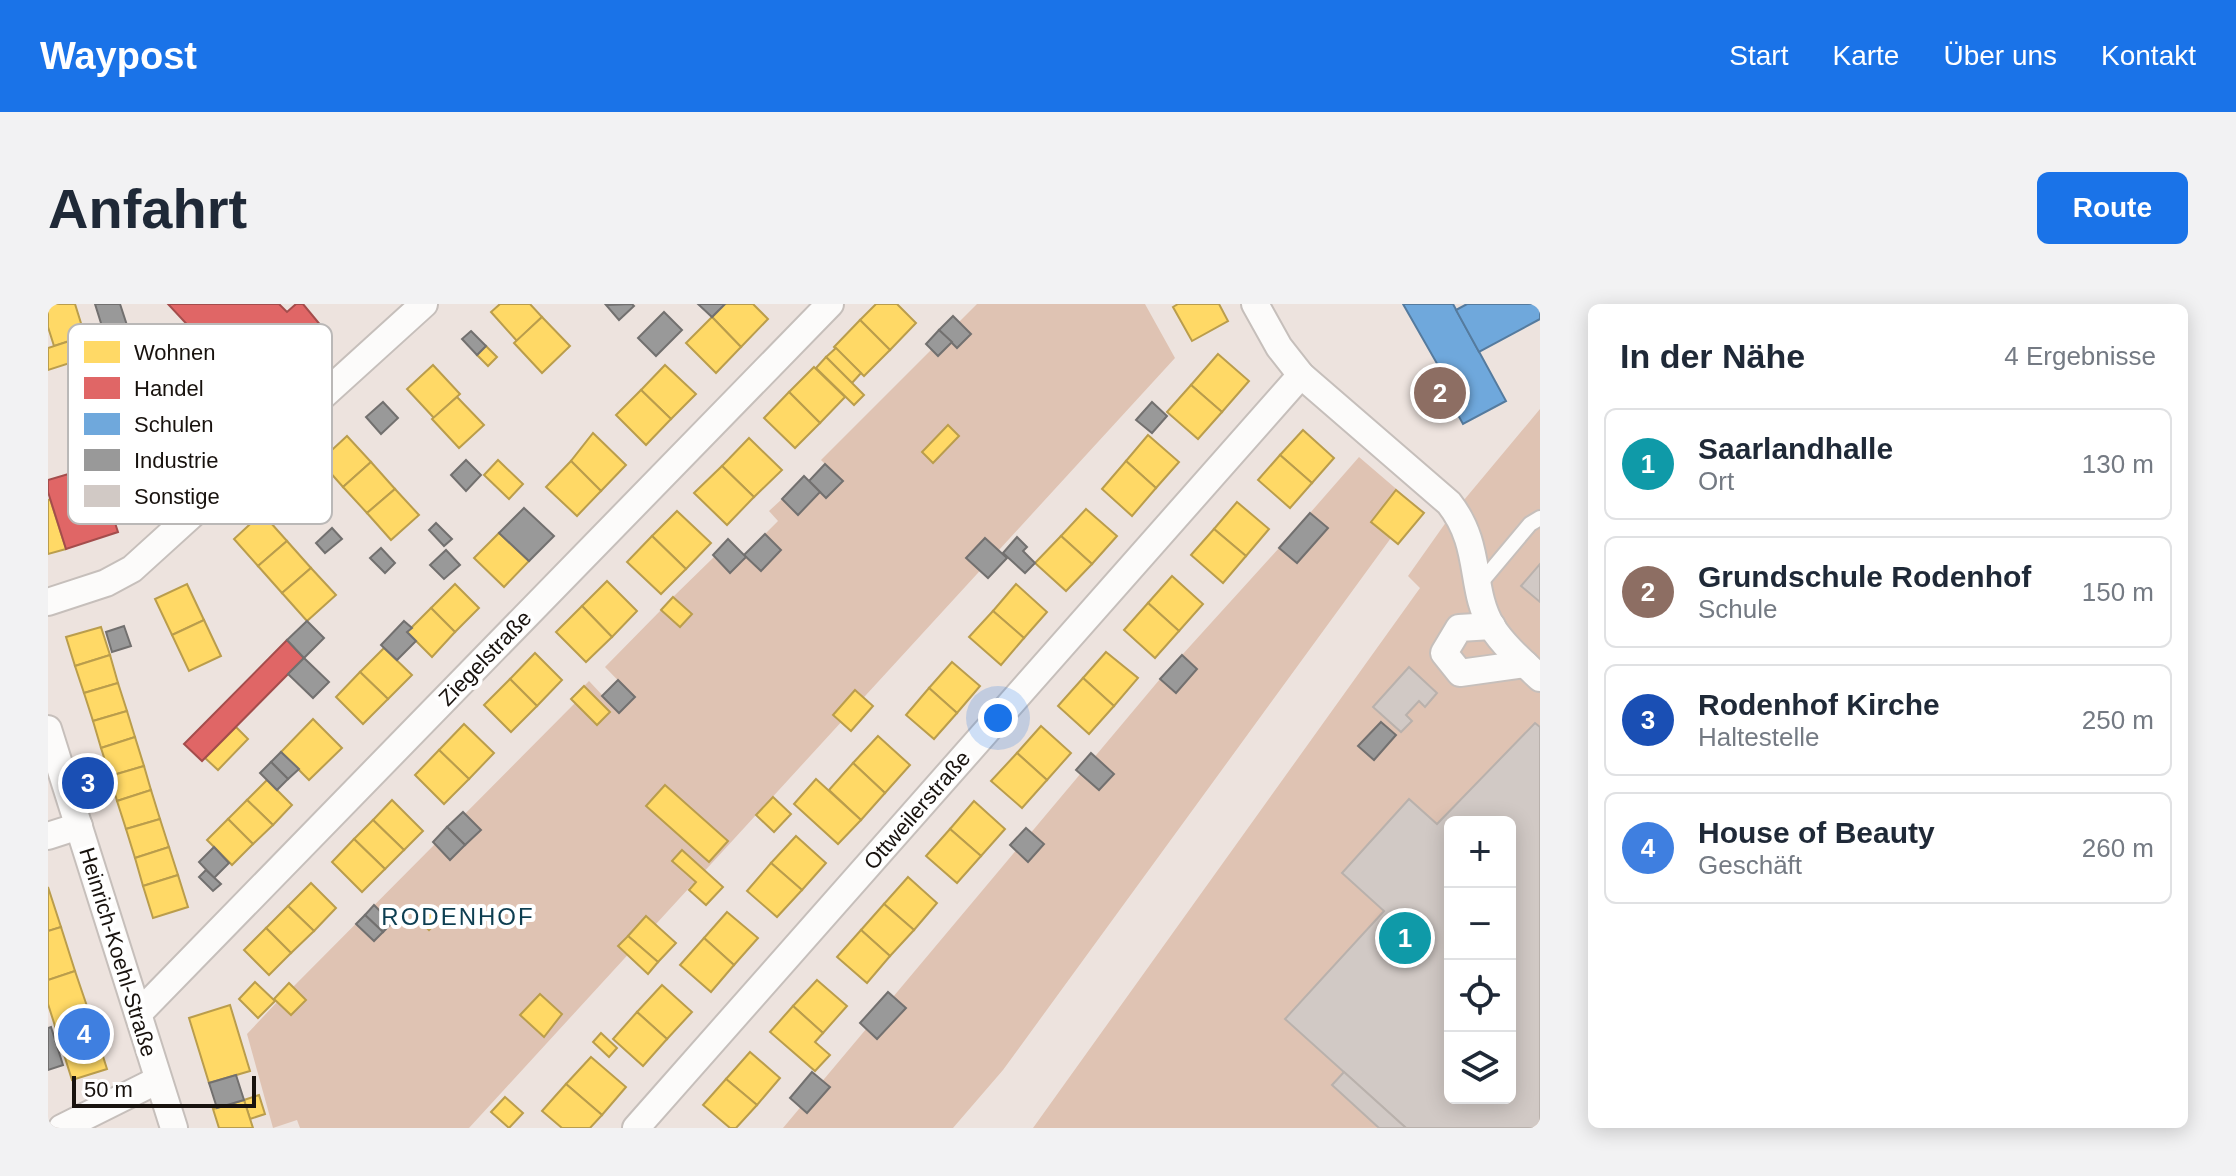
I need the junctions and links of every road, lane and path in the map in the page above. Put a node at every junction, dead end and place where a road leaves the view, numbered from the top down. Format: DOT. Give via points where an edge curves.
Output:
graph roads {
  1 [pos="424,304"];
  2 [pos="830,304"];
  3 [pos="1255,304"];
  4 [pos="1301,375"];
  5 [pos="332,388"];
  6 [pos="1540,518"];
  7 [pos="183,524"];
  8 [pos="1478,586"];
  9 [pos="48,602"];
  10 [pos="1492,626"];
  11 [pos="1533,671"];
  12 [pos="48,729"];
  13 [pos="79,826"];
  14 [pos="48,836"];
  15 [pos="140,1012"];
  16 [pos="158,1080"];
  17 [pos="62,1128"];
  18 [pos="174,1128"];
  19 [pos="636,1128"];
  1 -- 5 [label="street"];
  2 -- 15 [label="street, Ziegelstraße"];
  3 -- 4 [label="street"];
  4 -- 8 [label="street" via="1449,503 1473,548"];
  4 -- 19 [label="street, Ottweilerstraße"];
  6 -- 8 [label="lane"];
  7 -- 9 [label="street" via="147,557 106,583"];
  8 -- 10 [label="street"];
  10 -- 11 [label="street"];
  10 -- 11 [label="street" via="1459,628 1444,653 1460,673"];
  12 -- 13 [label="street, Heinrich-Koehl-Straße"];
  13 -- 14 [label="street"];
  13 -- 15 [label="street, Heinrich-Koehl-Straße"];
  15 -- 16 [label="street, Heinrich-Koehl-Straße"];
  16 -- 17 [label="street"];
  16 -- 18 [label="street, Heinrich-Koehl-Straße"];
}
